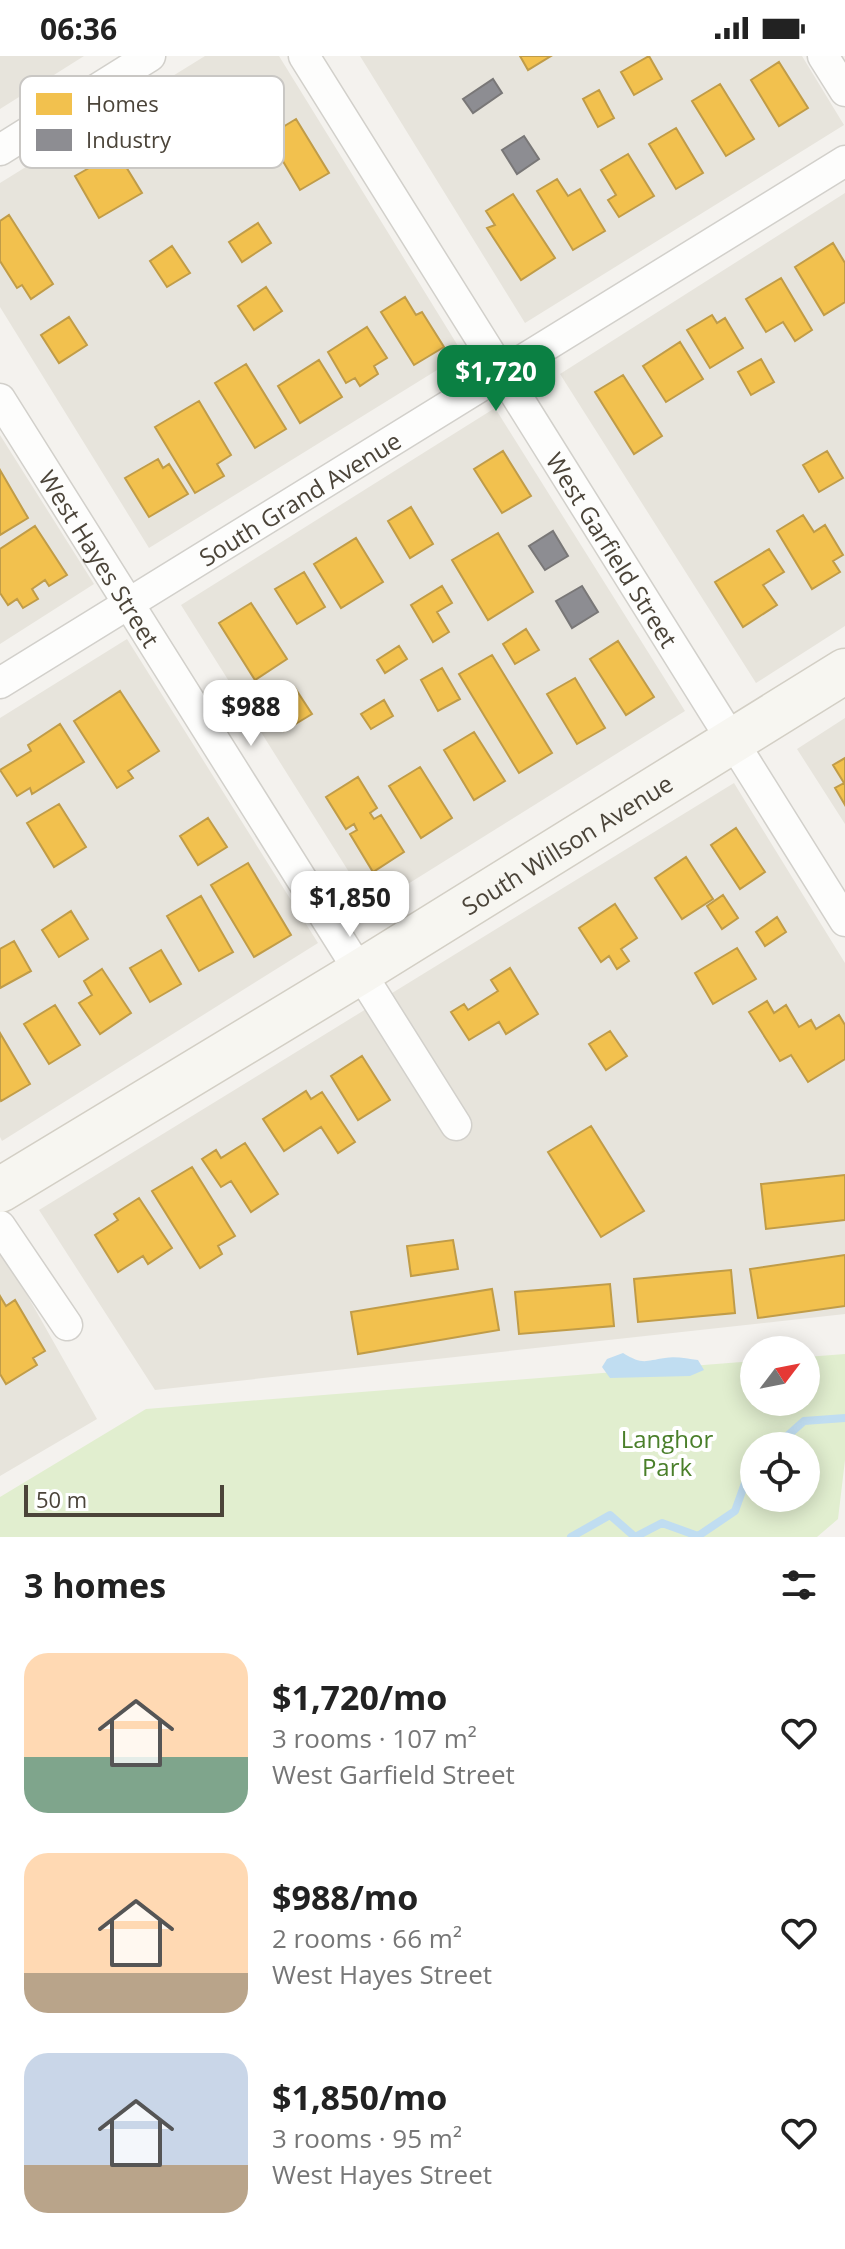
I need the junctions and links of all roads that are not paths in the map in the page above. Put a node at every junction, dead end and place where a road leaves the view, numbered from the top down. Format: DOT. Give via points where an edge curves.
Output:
graph roads {
  1 [pos="150,56"];
  2 [pos="304,56"];
  3 [pos="823,56"];
  4 [pos="118,76"];
  5 [pos="845,91"];
  6 [pos="20,137"];
  7 [pos="0,150"];
  8 [pos="845,161"];
  9 [pos="503,374"];
  10 [pos="0,399"];
  11 [pos="129,603"];
  12 [pos="845,671"];
  13 [pos="0,683"];
  14 [pos="733,742"];
  15 [pos="845,921"];
  16 [pos="360,972"];
  17 [pos="456,1125"];
  18 [pos="0,1190"];
  19 [pos="0,1226"];
  20 [pos="67,1325"];
  1 -- 4 [label="street"];
  2 -- 9 [label="street, West Garfield Street"];
  3 -- 5 [label="street"];
  6 -- 7 [label="street"];
  8 -- 9 [label="street, South Grand Avenue"];
  9 -- 11 [label="street, South Grand Avenue"];
  9 -- 14 [label="street, West Garfield Street"];
  10 -- 11 [label="street, West Hayes Street"];
  11 -- 13 [label="street, South Grand Avenue"];
  11 -- 16 [label="street, West Hayes Street"];
  12 -- 14 [label="main road, South Willson Avenue"];
  14 -- 15 [label="street, West Garfield Street"];
  14 -- 16 [label="main road, South Willson Avenue"];
  16 -- 17 [label="street, West Hayes Street"];
  16 -- 18 [label="main road, South Willson Avenue"];
  19 -- 20 [label="street"];
}
